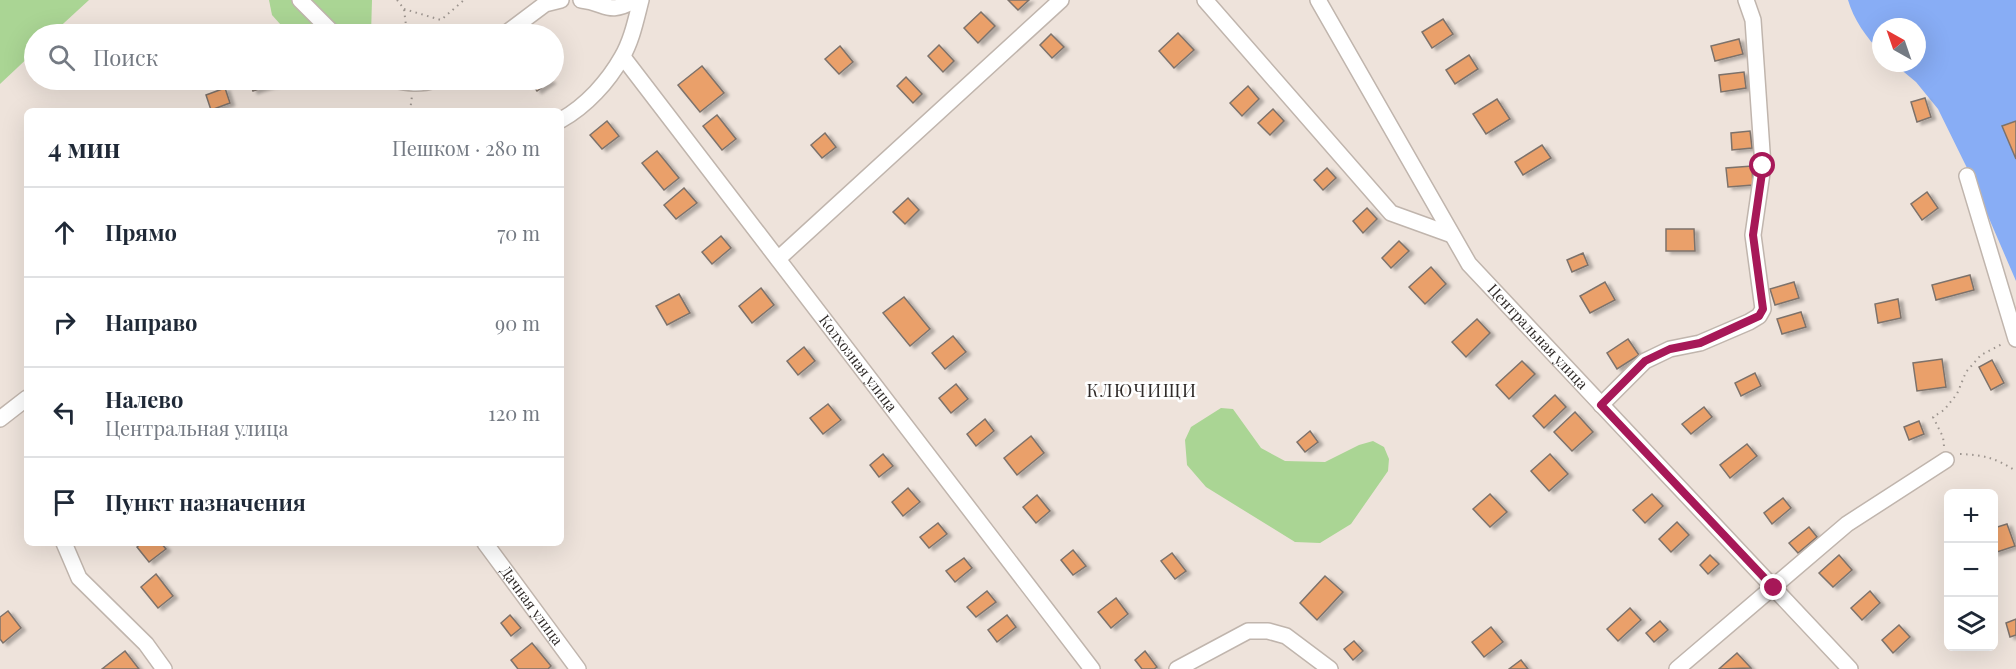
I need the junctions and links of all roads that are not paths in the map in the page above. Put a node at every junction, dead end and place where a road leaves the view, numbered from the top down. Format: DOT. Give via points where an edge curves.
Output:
graph roads {
  1 [pos="300,0"];
  2 [pos="561,0"];
  3 [pos="581,0"];
  4 [pos="636,0"];
  5 [pos="641,0"];
  6 [pos="1061,0"];
  7 [pos="1205,0"];
  8 [pos="1319,0"];
  9 [pos="1746,0"];
  10 [pos="324,24"];
  11 [pos="518,24"];
  12 [pos="623,57"];
  13 [pos="564,118"];
  14 [pos="1967,176"];
  15 [pos="1452,235"];
  16 [pos="778,259"];
  17 [pos="2013,340"];
  18 [pos="24,400"];
  19 [pos="1601,405"];
  20 [pos="0,419"];
  21 [pos="1946,460"];
  22 [pos="65,546"];
  23 [pos="487,546"];
  24 [pos="1774,588"];
  25 [pos="164,669"];
  26 [pos="578,669"];
  27 [pos="1092,669"];
  28 [pos="1177,669"];
  29 [pos="1330,669"];
  30 [pos="1677,669"];
  31 [pos="1850,669"];
  1 -- 10 [label="street"];
  2 -- 11 [label="street" via="545,4"];
  3 -- 4 [label="street" via="610,9"];
  5 -- 12 [label="street"];
  6 -- 16 [label="street"];
  7 -- 15 [label="street" via="1390,213"];
  8 -- 15 [label="street, Центральная улица"];
  9 -- 19 [label="street" via="1752,20 1763,166 1753,235 1763,309 1749,322 1645,361"];
  12 -- 13 [label="street" via="603,84"];
  12 -- 16 [label="street, Колхозная улица"];
  14 -- 17 [label="street"];
  15 -- 19 [label="street, Центральная улица" via="1469,264"];
  16 -- 27 [label="street, Колхозная улица"];
  18 -- 20 [label="street"];
  19 -- 24 [label="street, Центральная улица"];
  21 -- 24 [label="street" via="1847,524"];
  22 -- 25 [label="street" via="79,578 146,644"];
  23 -- 26 [label="street, Дачная улица"];
  24 -- 30 [label="street"];
  24 -- 31 [label="street, Центральная улица"];
  28 -- 29 [label="street" via="1248,631 1268,631 1286,636"];
}
